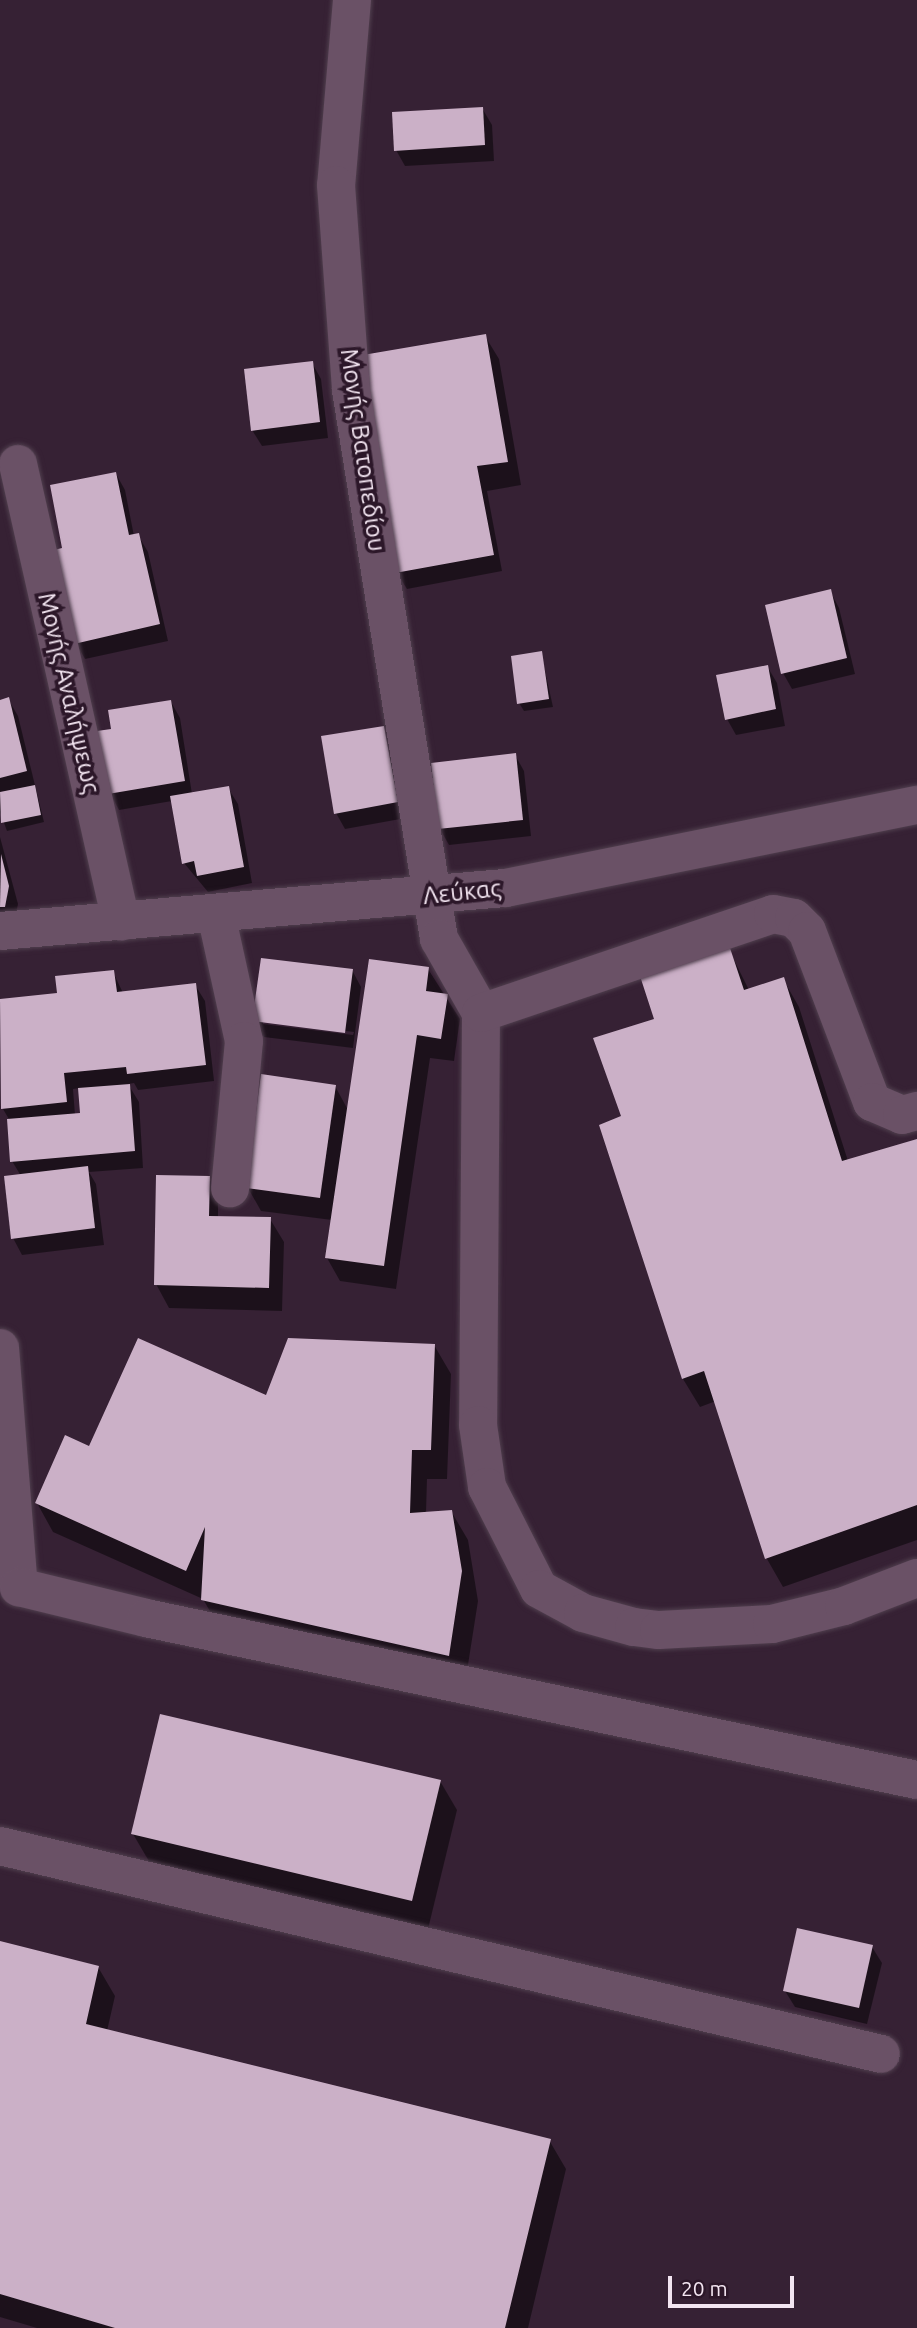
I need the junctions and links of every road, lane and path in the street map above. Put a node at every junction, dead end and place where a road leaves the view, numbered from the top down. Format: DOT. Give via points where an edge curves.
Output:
graph roads {
  1 [pos="352,0"];
  2 [pos="18,464"];
  3 [pos="917,805"];
  4 [pos="431,896"];
  5 [pos="216,914"];
  6 [pos="121,922"];
  7 [pos="0,931"];
  8 [pos="481,1013"];
  9 [pos="917,1111"];
  10 [pos="230,1188"];
  11 [pos="0,1348"];
  12 [pos="917,1578"];
  13 [pos="917,1780"];
  14 [pos="0,1846"];
  15 [pos="881,2054"];
  1 -- 4 [label="street, Μονής Βατοπεδίου" via="336,186 351,390"];
  2 -- 6 [label="street, Μονής Αναλήψεως"];
  3 -- 4 [label="street, Λεύκας" via="603,870"];
  4 -- 5 [label="street, Λεύκας"];
  4 -- 8 [label="street, Μονής Βατοπεδίου" via="439,939"];
  5 -- 6 [label="street, Λεύκας"];
  5 -- 10 [label="street" via="244,1041"];
  6 -- 7 [label="street, Λεύκας"];
  8 -- 9 [label="street" via="773,914 794,918 807,931 872,1102 902,1115"];
  8 -- 12 [label="street" via="480,1454 499,1519 539,1589 583,1613 659,1630 803,1618"];
  11 -- 13 [label="street" via="19,1587 146,1618"];
  14 -- 15 [label="street"];
}
